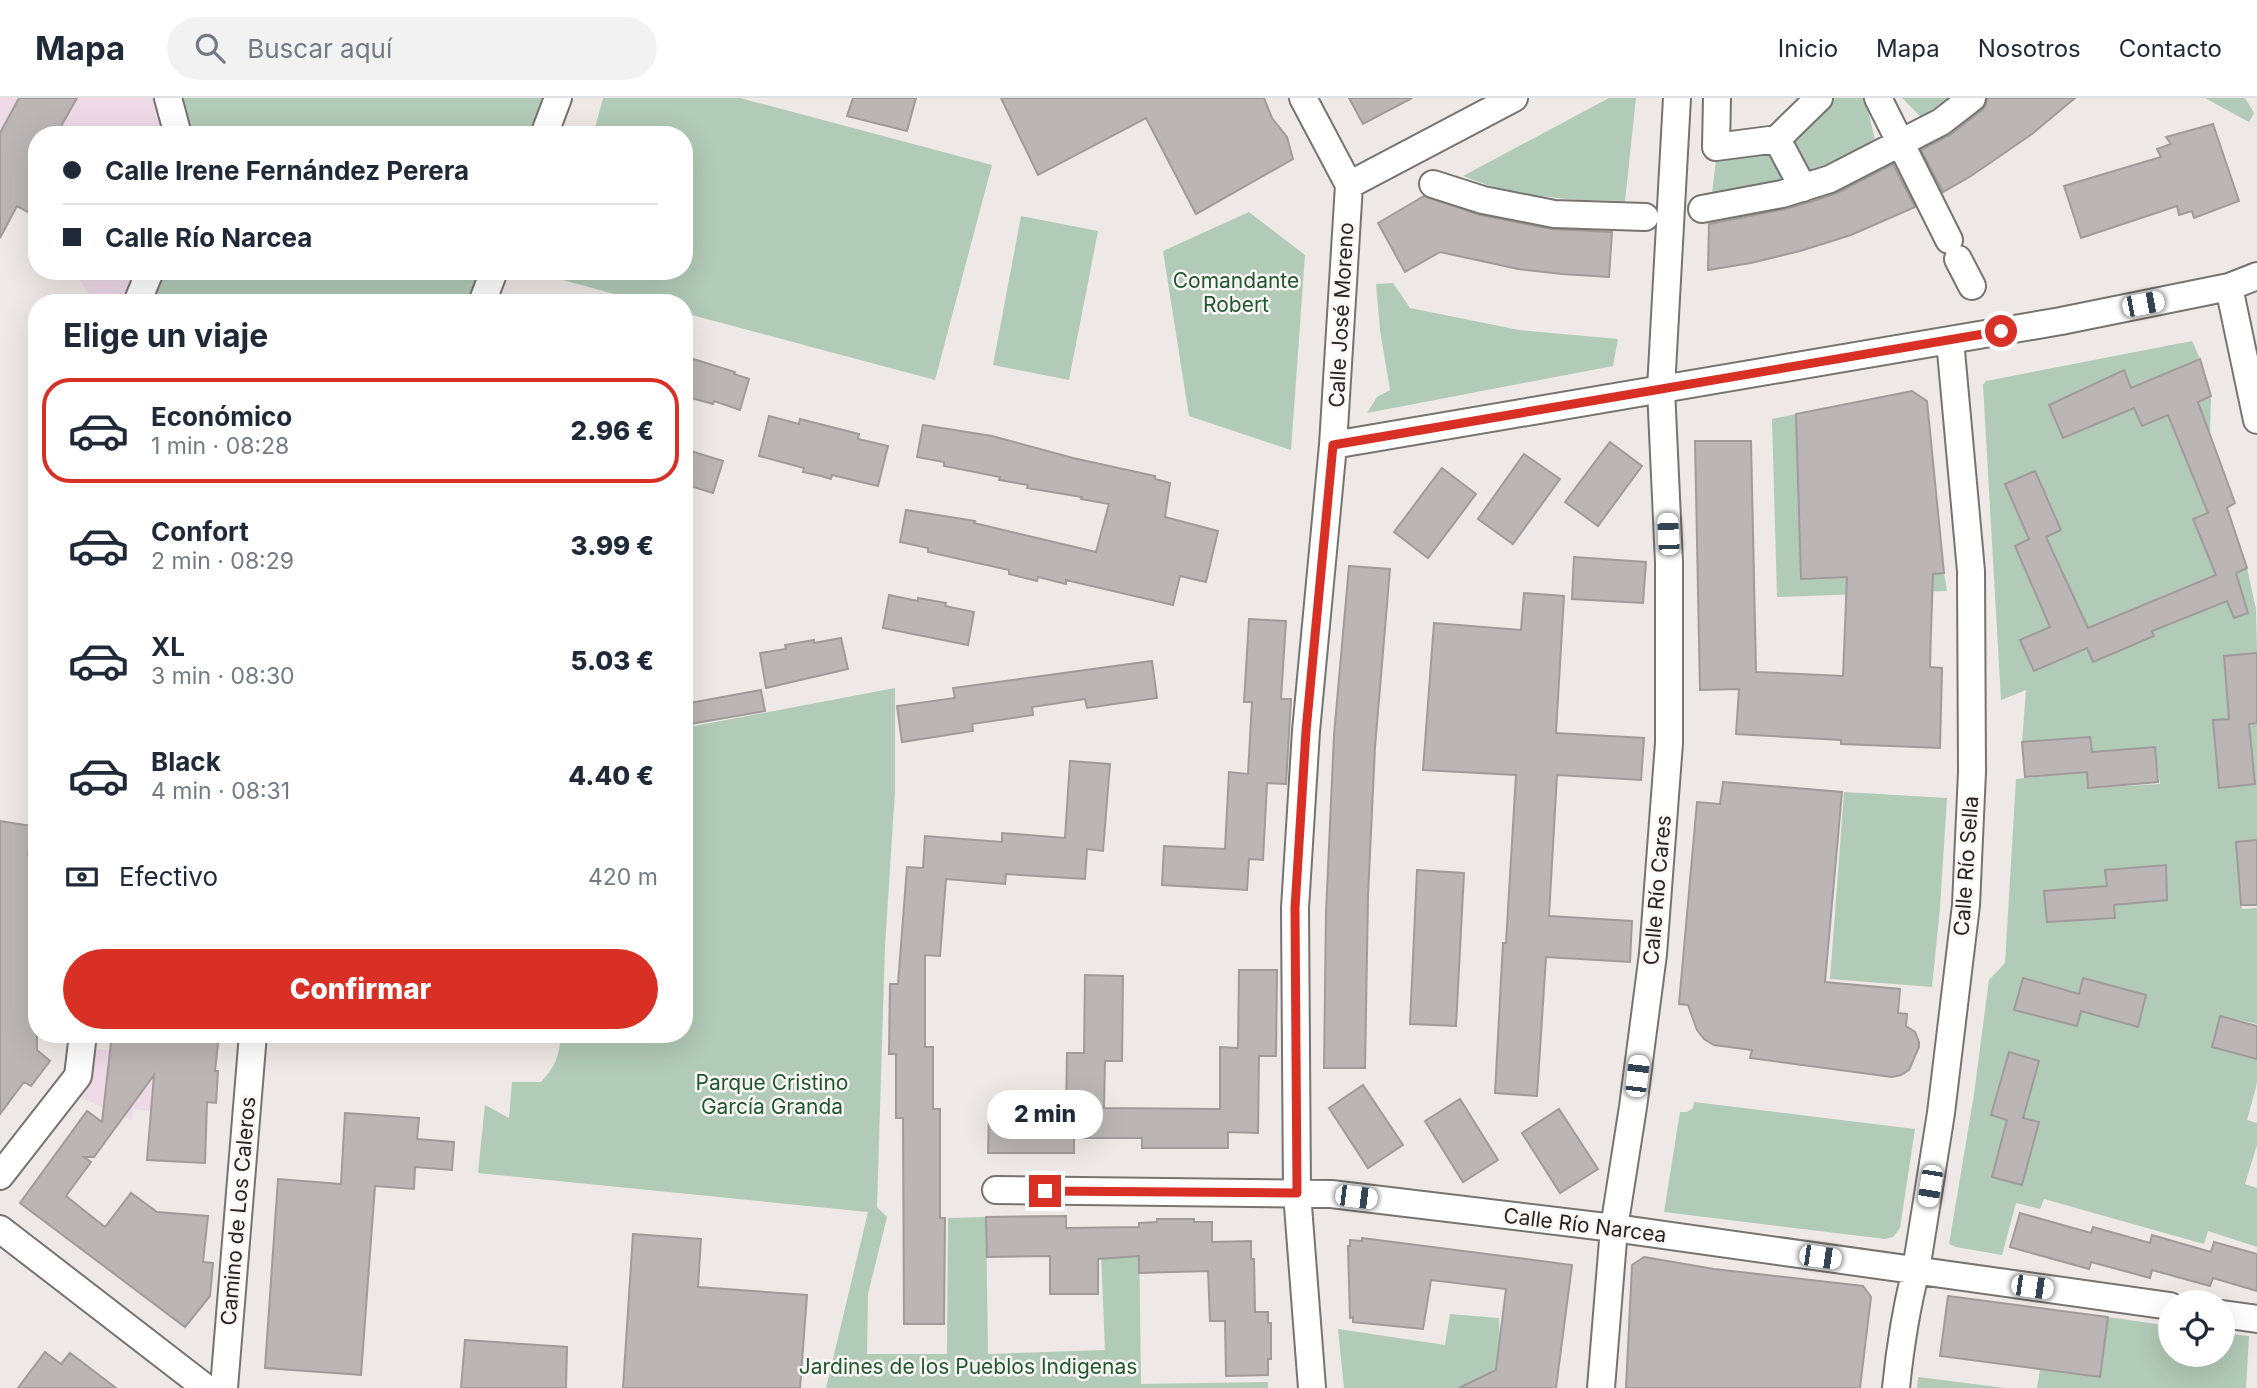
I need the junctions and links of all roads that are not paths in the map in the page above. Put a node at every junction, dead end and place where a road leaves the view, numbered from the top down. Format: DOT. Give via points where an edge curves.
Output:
graph roads {
  1 [pos="168,98"];
  2 [pos="558,98"];
  3 [pos="1303,98"];
  4 [pos="1514,98"];
  5 [pos="1677,98"];
  6 [pos="1717,98"];
  7 [pos="1819,98"];
  8 [pos="1878,98"];
  9 [pos="1972,98"];
  10 [pos="176,126"];
  11 [pos="547,126"];
  12 [pos="1777,139"];
  13 [pos="1900,143"];
  14 [pos="1433,184"];
  15 [pos="1349,185"];
  16 [pos="1803,188"];
  17 [pos="1702,209"];
  18 [pos="1645,217"];
  19 [pos="2257,276"];
  20 [pos="1972,286"];
  21 [pos="2229,287"];
  22 [pos="1950,340"];
  23 [pos="1661,389"];
  24 [pos="2257,419"];
  25 [pos="1333,445"];
  26 [pos="82,1043"];
  27 [pos="252,1043"];
  28 [pos="0,1176"];
  29 [pos="996,1190"];
  30 [pos="1297,1193"];
  31 [pos="1614,1228"];
  32 [pos="0,1229"];
  33 [pos="1916,1270"];
  34 [pos="2158,1304"];
  35 [pos="2235,1316"];
  36 [pos="2257,1319"];
  37 [pos="206,1388"];
  38 [pos="225,1388"];
  39 [pos="1312,1388"];
  40 [pos="1601,1388"];
  41 [pos="1896,1388"];
  1 -- 10 [label="street"];
  2 -- 11 [label="street"];
  3 -- 15 [label="street"];
  4 -- 15 [label="street"];
  5 -- 23 [label="street, Calle Río Cares"];
  6 -- 12 [label="street" via="1716,147"];
  7 -- 12 [label="street"];
  8 -- 13 [label="street"];
  9 -- 13 [label="street" via="1941,122"];
  12 -- 16 [label="street"];
  13 -- 16 [label="street"];
  13 -- 20 [label="street"];
  14 -- 18 [label="street" via="1554,214"];
  15 -- 25 [label="street, Calle José Moreno"];
  16 -- 17 [label="street"];
  19 -- 21 [label="street"];
  21 -- 22 [label="street"];
  21 -- 24 [label="street"];
  22 -- 23 [label="street"];
  22 -- 33 [label="street, Calle Río Sella" via="1971,571 1972,772 1966,905"];
  23 -- 25 [label="street"];
  23 -- 31 [label="street, Calle Río Cares" via="1670,562 1669,743 1653,954"];
  25 -- 30 [label="street, Calle José Moreno" via="1306,731 1295,908"];
  26 -- 28 [label="street" via="78,1076"];
  27 -- 38 [label="street, Camino de Los Caleros"];
  29 -- 30 [label="street, Calle Río Narcea"];
  30 -- 31 [label="street, Calle Río Narcea"];
  30 -- 39 [label="street, Calle José Moreno"];
  31 -- 33 [label="street, Calle Río Narcea"];
  31 -- 40 [label="street, Calle Río Cares"];
  32 -- 37 [label="street"];
  33 -- 34 [label="street, Calle Río Narcea"];
  33 -- 41 [label="street, Calle Río Sella"];
  35 -- 36 [label="street"];
}
